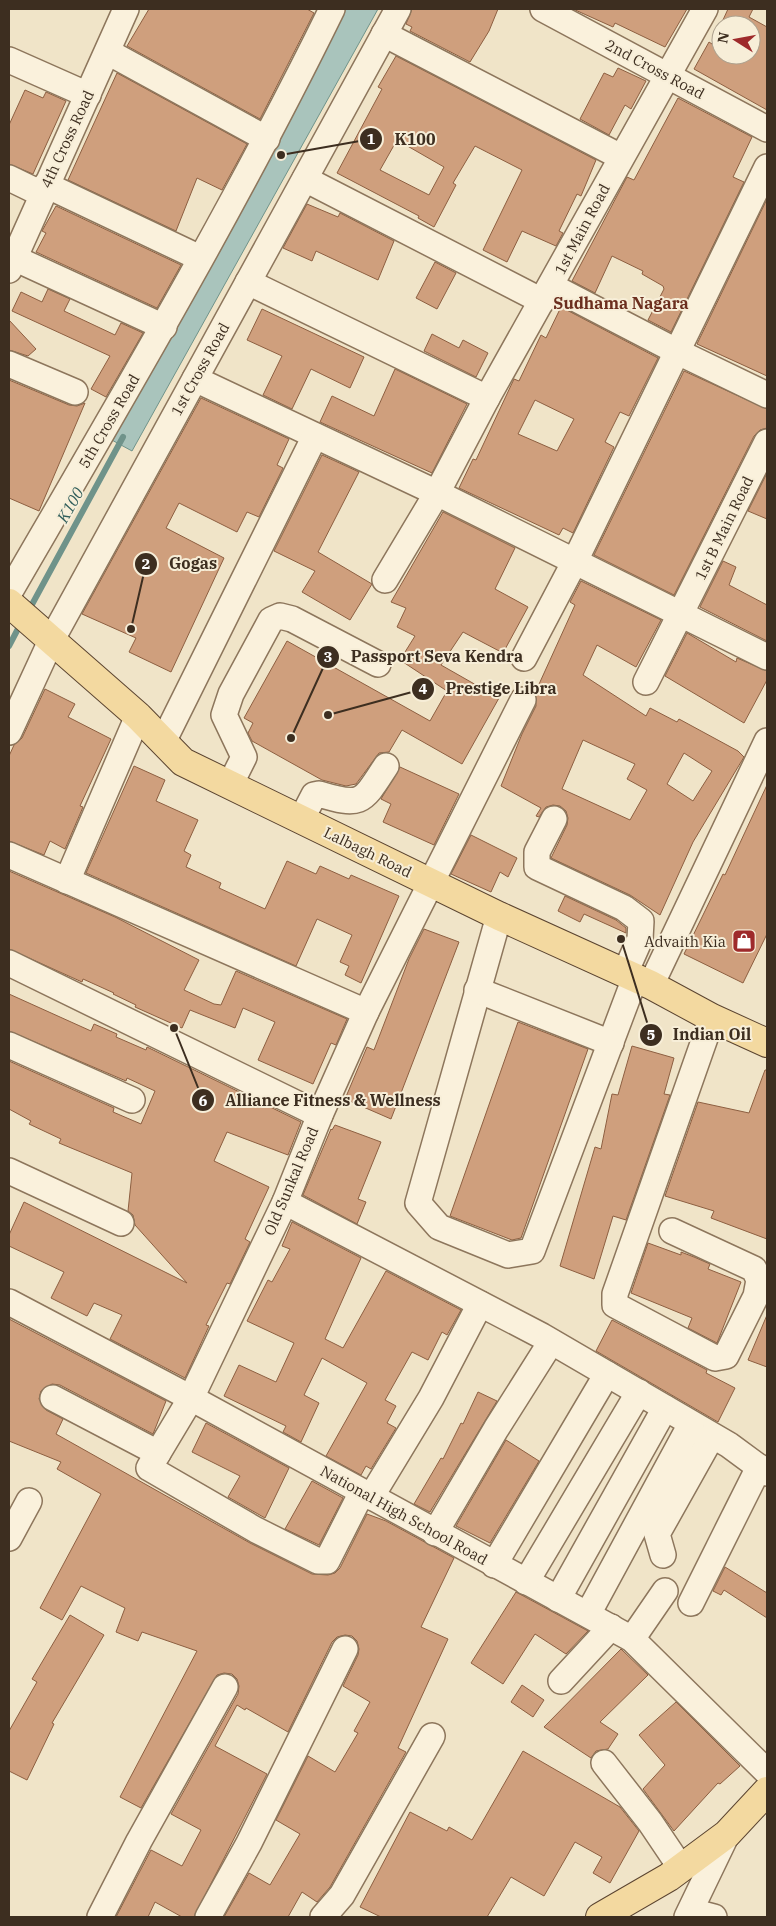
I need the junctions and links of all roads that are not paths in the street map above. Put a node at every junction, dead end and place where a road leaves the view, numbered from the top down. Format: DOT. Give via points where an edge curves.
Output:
graph roads {
  1 [pos="332,9"];
  2 [pos="398,9"];
  3 [pos="543,9"];
  4 [pos="705,9"];
  5 [pos="122,10"];
  6 [pos="384,34"];
  7 [pos="108,52"];
  8 [pos="9,60"];
  9 [pos="668,75"];
  10 [pos="88,94"];
  11 [pos="767,129"];
  12 [pos="267,139"];
  13 [pos="621,157"];
  14 [pos="767,167"];
  15 [pos="9,178"];
  16 [pos="305,179"];
  17 [pos="44,189"];
  18 [pos="200,258"];
  19 [pos="11,264"];
  20 [pos="248,282"];
  21 [pos="547,294"];
  22 [pos="164,328"];
  23 [pos="678,352"];
  24 [pos="9,364"];
  25 [pos="195,379"];
  26 [pos="75,392"];
  27 [pos="767,394"];
  28 [pos="487,398"];
  29 [pos="315,436"];
  30 [pos="767,442"];
  31 [pos="437,493"];
  32 [pos="574,563"];
  33 [pos="385,580"];
  34 [pos="9,593"];
  35 [pos="9,603"];
  36 [pos="681,614"];
  37 [pos="42,634"];
  38 [pos="767,657"];
  39 [pos="524,658"];
  40 [pos="378,664"];
  41 [pos="646,682"];
  42 [pos="523,700"];
  43 [pos="138,716"];
  44 [pos="9,732"];
  45 [pos="163,742"];
  46 [pos="766,745"];
  47 [pos="386,766"];
  48 [pos="230,785"];
  49 [pos="554,819"];
  50 [pos="301,820"];
  51 [pos="9,856"];
  52 [pos="67,881"];
  53 [pos="430,882"];
  54 [pos="499,916"];
  55 [pos="9,963"];
  56 [pos="637,978"];
  57 [pos="476,990"];
  58 [pos="366,1012"];
  59 [pos="712,1018"];
  60 [pos="611,1043"];
  61 [pos="767,1043"];
  62 [pos="9,1045"];
  63 [pos="132,1100"];
  64 [pos="320,1115"];
  65 [pos="9,1171"];
  66 [pos="284,1202"];
  67 [pos="121,1223"];
  68 [pos="672,1232"];
  69 [pos="9,1302"];
  70 [pos="480,1304"];
  71 [pos="551,1342"];
  72 [pos="607,1374"];
  73 [pos="639,1392"];
  74 [pos="53,1398"];
  75 [pos="191,1398"];
  76 [pos="665,1408"];
  77 [pos="711,1435"];
  78 [pos="158,1453"];
  79 [pos="763,1470"];
  80 [pos="366,1495"];
  81 [pos="30,1501"];
  82 [pos="435,1532"];
  83 [pos="9,1538"];
  84 [pos="494,1565"];
  85 [pos="526,1582"];
  86 [pos="665,1590"];
  87 [pos="558,1599"];
  88 [pos="691,1603"];
  89 [pos="588,1614"];
  90 [pos="622,1633"];
  91 [pos="346,1649"];
  92 [pos="561,1681"];
  93 [pos="225,1686"];
  94 [pos="432,1736"];
  95 [pos="604,1763"];
  96 [pos="767,1772"];
  97 [pos="762,1803"];
  98 [pos="727,1834"];
  99 [pos="680,1868"];
  100 [pos="336,1913"];
  101 [pos="698,1915"];
  102 [pos="100,1917"];
  103 [pos="208,1917"];
  104 [pos="600,1917"];
  1 -- 12 [label="street"];
  2 -- 6 [label="street, 1st Cross Road"];
  3 -- 9 [label="street, 2nd Cross Road"];
  4 -- 9 [label="street, 1st Main Road"];
  5 -- 7 [label="street, 4th Cross Road"];
  6 -- 13 [label="street"];
  6 -- 16 [label="street, 1st Cross Road"];
  7 -- 10 [label="street, 4th Cross Road"];
  7 -- 12 [label="street"];
  8 -- 10 [label="street"];
  9 -- 11 [label="street, 2nd Cross Road"];
  9 -- 13 [label="street, 1st Main Road"];
  10 -- 17 [label="street, 4th Cross Road"];
  12 -- 18 [label="street"];
  13 -- 21 [label="street, 1st Main Road"];
  14 -- 23 [label="street"];
  15 -- 17 [label="street"];
  16 -- 20 [label="street, 1st Cross Road"];
  16 -- 21 [label="street"];
  17 -- 18 [label="street"];
  17 -- 19 [label="street, 4th Cross Road"];
  18 -- 22 [label="street, 5th Cross Road"];
  19 -- 22 [label="street"];
  20 -- 25 [label="street, 1st Cross Road"];
  20 -- 28 [label="street"];
  21 -- 23 [label="street"];
  21 -- 28 [label="street, 1st Main Road"];
  22 -- 34 [label="street, 5th Cross Road"];
  23 -- 27 [label="street"];
  23 -- 32 [label="street"];
  24 -- 26 [label="street"];
  25 -- 29 [label="street"];
  25 -- 37 [label="street, 1st Cross Road"];
  28 -- 31 [label="street, 1st Main Road"];
  29 -- 31 [label="street"];
  29 -- 45 [label="street"];
  30 -- 36 [label="street, 1st B Main Road"];
  31 -- 32 [label="street"];
  31 -- 33 [label="street, 1st Main Road"];
  32 -- 36 [label="street"];
  32 -- 39 [label="street"];
  35 -- 37 [label="main road, Lalbagh Road"];
  36 -- 38 [label="street"];
  36 -- 41 [label="street, 1st B Main Road"];
  37 -- 43 [label="main road, Lalbagh Road"];
  37 -- 44 [label="street, 1st Cross Road"];
  40 -- 48 [label="street" via="292,619 280,616 271,620 231,694 224,715 244,756"];
  42 -- 53 [label="street, Old Sunkal Road"];
  43 -- 45 [label="main road, Lalbagh Road"];
  43 -- 52 [label="street"];
  45 -- 48 [label="main road, Lalbagh Road" via="183,762"];
  46 -- 56 [label="street"];
  47 -- 50 [label="street" via="367,795 348,802 314,795"];
  48 -- 50 [label="main road, Lalbagh Road"];
  49 -- 56 [label="street" via="538,852 537,866 624,908 641,921"];
  50 -- 53 [label="main road, Lalbagh Road"];
  51 -- 52 [label="street"];
  52 -- 58 [label="street"];
  53 -- 54 [label="main road, Lalbagh Road"];
  53 -- 58 [label="street, Old Sunkal Road"];
  54 -- 56 [label="main road, Lalbagh Road"];
  54 -- 57 [label="street"];
  55 -- 64 [label="street"];
  56 -- 59 [label="main road, Lalbagh Road"];
  56 -- 60 [label="street"];
  57 -- 60 [label="street"];
  57 -- 60 [label="street" via="418,1203 439,1227 508,1255 532,1251"];
  58 -- 64 [label="street, Old Sunkal Road"];
  59 -- 61 [label="main road, Lalbagh Road"];
  59 -- 68 [label="street" via="615,1294 615,1305 715,1358 726,1356 756,1296 759,1280 754,1269"];
  62 -- 63 [label="street"];
  64 -- 66 [label="street, Old Sunkal Road"];
  65 -- 67 [label="street"];
  66 -- 70 [label="street"];
  66 -- 75 [label="street, Old Sunkal Road"];
  69 -- 75 [label="street, National High School Road"];
  70 -- 71 [label="street"];
  70 -- 80 [label="street" via="431,1398"];
  71 -- 72 [label="street"];
  71 -- 82 [label="street"];
  72 -- 73 [label="street"];
  72 -- 84 [label="street"];
  73 -- 76 [label="street"];
  73 -- 85 [label="street"];
  74 -- 78 [label="street"];
  75 -- 78 [label="street, Old Sunkal Road"];
  75 -- 80 [label="street, National High School Road"];
  76 -- 77 [label="street"];
  76 -- 87 [label="street"];
  77 -- 79 [label="street"];
  77 -- 89 [label="street"];
  78 -- 80 [label="street" via="149,1468 256,1530 318,1561 327,1561"];
  79 -- 88 [label="street"];
  80 -- 82 [label="street, National High School Road"];
  81 -- 83 [label="street"];
  82 -- 84 [label="street, National High School Road"];
  84 -- 85 [label="street, National High School Road"];
  85 -- 87 [label="street, National High School Road"];
  86 -- 90 [label="street"];
  87 -- 89 [label="street, National High School Road"];
  89 -- 90 [label="street, National High School Road"];
  90 -- 92 [label="street"];
  90 -- 96 [label="street, National High School Road"];
  91 -- 103 [label="street" via="249,1843"];
  93 -- 102 [label="street"];
  94 -- 100 [label="street" via="342,1895"];
  95 -- 99 [label="street" via="650,1822"];
  97 -- 98 [label="main road"];
  98 -- 99 [label="main road"];
  98 -- 101 [label="street"];
  99 -- 104 [label="main road"];
}
